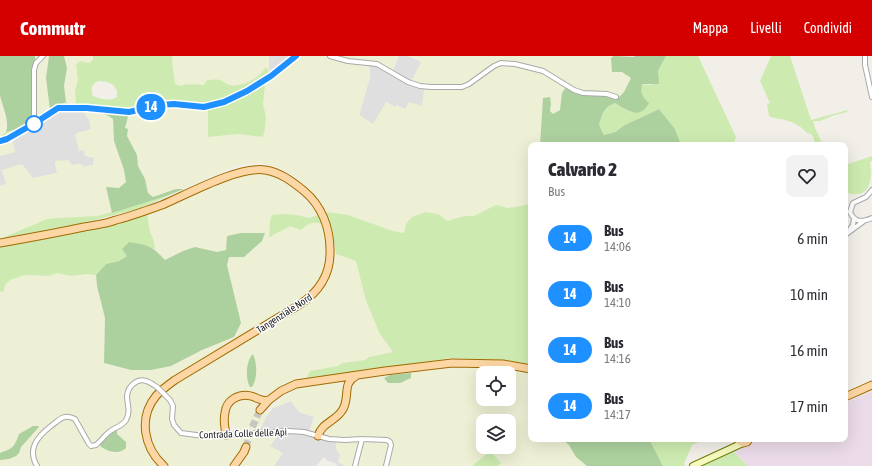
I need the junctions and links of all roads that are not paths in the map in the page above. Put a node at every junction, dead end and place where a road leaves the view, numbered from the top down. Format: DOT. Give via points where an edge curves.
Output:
graph roads {
  1 [pos="43,56"];
  2 [pos="296,56"];
  3 [pos="330,56"];
  4 [pos="866,56"];
  5 [pos="872,96"];
  6 [pos="616,97"];
  7 [pos="35,123"];
  8 [pos="0,141"];
  9 [pos="872,190"];
  10 [pos="854,218"];
  11 [pos="872,218"];
  12 [pos="865,221"];
  13 [pos="848,231"];
  14 [pos="848,233"];
  15 [pos="0,243"];
  16 [pos="528,368"];
  17 [pos="357,376"];
  18 [pos="333,379"];
  19 [pos="872,385"];
  20 [pos="346,389"];
  21 [pos="848,396"];
  22 [pos="258,400"];
  23 [pos="269,400"];
  24 [pos="226,435"];
  25 [pos="318,436"];
  26 [pos="362,439"];
  27 [pos="734,442"];
  28 [pos="744,442"];
  29 [pos="246,447"];
  30 [pos="725,451"];
  31 [pos="38,466"];
  32 [pos="164,466"];
  33 [pos="234,466"];
  34 [pos="355,466"];
  35 [pos="386,466"];
  36 [pos="693,466"];
  1 -- 7 [label="street" via="36,63 34,70"];
  2 -- 7 [label="street" via="271,76 224,102 204,107 160,105 129,112 58,108"];
  3 -- 6 [label="street" via="377,64 408,82 431,87 462,87 494,66 501,63 515,64 543,71 574,90"];
  4 -- 5 [label="street" via="865,65"];
  7 -- 8 [label="street"];
  9 -- 10 [label="street" via="852,205 850,212"];
  10 -- 12 [label="street"];
  10 -- 13 [label="street"];
  11 -- 12 [label="street"];
  12 -- 14 [label="street"];
  15 -- 32 [label="main road, Tangenziale Nord" via="115,221 162,205 228,177 254,170 278,173 297,185 316,203 329,234 329,263 322,283 310,298 175,380 156,396 149,406 145,426 148,443"];
  16 -- 17 [label="main road" via="503,364 452,363"];
  17 -- 18 [label="main road"];
  17 -- 20 [label="main road" via="350,381"];
  18 -- 20 [label="main road" via="340,380"];
  18 -- 23 [label="main road" via="296,384"];
  19 -- 21 [label="main road"];
  20 -- 25 [label="main road" via="346,404 342,411 325,424"];
  22 -- 23 [label="main road"];
  22 -- 23 [label="main road" via="260,409"];
  22 -- 24 [label="main road" via="243,395 229,403 224,413"];
  24 -- 25 [label="street, Contrada Colle delle Api" via="289,431"];
  24 -- 31 [label="street, Contrada Colle delle Api, bridge" via="182,433 174,425 170,400 150,382 141,380 130,386 127,395 130,410 127,419 96,445 88,444 75,419 67,416 60,418 38,437 33,452"];
  25 -- 26 [label="street, Contrada Colle delle Api" via="329,439"];
  26 -- 34 [label="street"];
  26 -- 35 [label="street, Contrada Colle delle Api" via="390,442"];
  27 -- 30 [label="street"];
  28 -- 30 [label="street"];
  29 -- 33 [label="main road"];
  30 -- 36 [label="street"];
}
